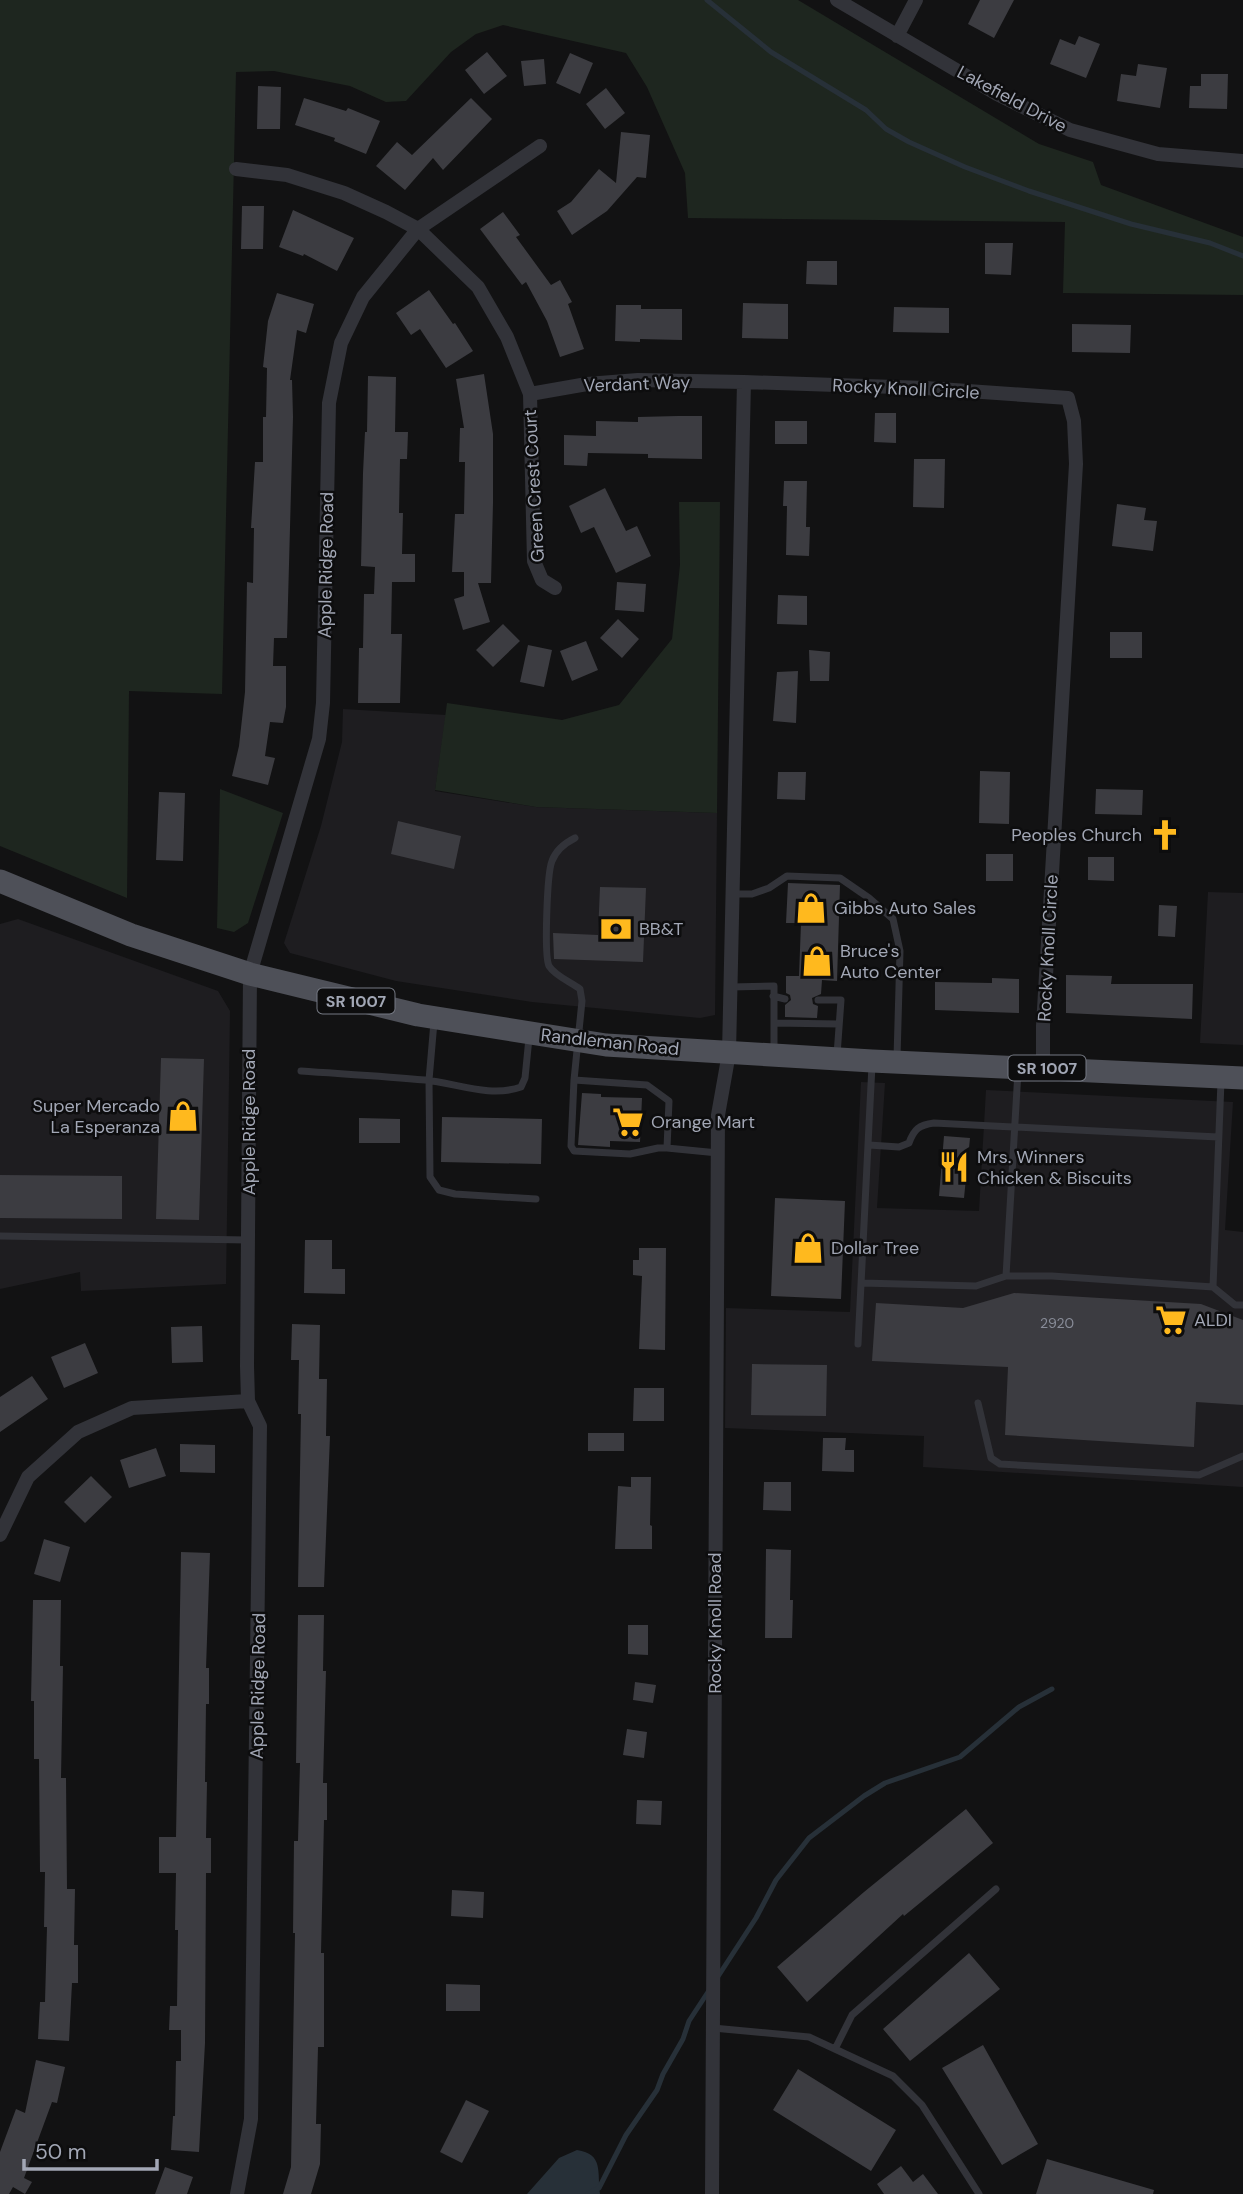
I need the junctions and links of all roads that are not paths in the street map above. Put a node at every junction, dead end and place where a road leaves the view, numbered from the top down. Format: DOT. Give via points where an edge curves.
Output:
graph roads {
  1 [pos="837,0"];
  2 [pos="916,0"];
  3 [pos="897,36"];
  4 [pos="540,146"];
  5 [pos="1243,161"];
  6 [pos="236,169"];
  7 [pos="418,229"];
  8 [pos="744,382"];
  9 [pos="530,394"];
  10 [pos="555,588"];
  11 [pos="575,838"];
  12 [pos="0,881"];
  13 [pos="733,894"];
  14 [pos="250,974"];
  15 [pos="730,986"];
  16 [pos="773,996"];
  17 [pos="785,999"];
  18 [pos="818,1000"];
  19 [pos="435,1018"];
  20 [pos="774,1023"];
  21 [pos="839,1024"];
  22 [pos="530,1033"];
  23 [pos="580,1041"];
  24 [pos="729,1053"];
  25 [pos="774,1055"];
  26 [pos="836,1059"];
  27 [pos="872,1061"];
  28 [pos="897,1062"];
  29 [pos="1019,1067"];
  30 [pos="1042,1068"];
  31 [pos="301,1070"];
  32 [pos="1232,1077"];
  33 [pos="429,1080"];
  34 [pos="574,1080"];
  35 [pos="1016,1127"];
  36 [pos="1219,1137"];
  37 [pos="869,1145"];
  38 [pos="667,1148"];
  39 [pos="718,1153"];
  40 [pos="536,1199"];
  41 [pos="0,1236"];
  42 [pos="248,1240"];
  43 [pos="1006,1276"];
  44 [pos="862,1283"];
  45 [pos="1213,1287"];
  46 [pos="1243,1305"];
  47 [pos="858,1345"];
  48 [pos="248,1401"];
  49 [pos="978,1403"];
  50 [pos="1243,1456"];
  51 [pos="0,1535"];
  52 [pos="996,1889"];
  53 [pos="712,2028"];
  54 [pos="835,2049"];
  55 [pos="237,2194"];
  56 [pos="712,2194"];
  57 [pos="979,2194"];
  1 -- 3 [label="street, Lakefield Drive"];
  2 -- 3 [label="street"];
  3 -- 5 [label="street, Lakefield Drive" via="1070,130 1158,154"];
  4 -- 7 [label="street, Apple Ridge Road"];
  6 -- 7 [label="street, Green Crest Court" via="287,175 344,193"];
  7 -- 9 [label="street, Green Crest Court" via="478,287 508,337"];
  7 -- 14 [label="street, Apple Ridge Road" via="363,297 341,343 330,402 319,739"];
  8 -- 9 [label="street, Verdant Way" via="638,380"];
  8 -- 13 [label="street"];
  8 -- 30 [label="street, Rocky Knoll Circle" via="1068,398 1076,464"];
  9 -- 10 [label="street, Green Crest Court" via="534,561 542,580"];
  11 -- 23 [label="lane" via="553,859 549,873 546,950 553,971 580,989"];
  12 -- 14 [label="main road, Randleman Road / SR 1007" via="131,935"];
  13 -- 15 [label="street"];
  13 -- 28 [label="lane" via="752,894 787,876 840,878 893,919 900,951"];
  14 -- 19 [label="main road, Randleman Road / SR 1007"];
  14 -- 42 [label="street, Apple Ridge Road"];
  15 -- 16 [label="lane" via="774,986"];
  15 -- 24 [label="street"];
  16 -- 17 [label="lane"];
  16 -- 20 [label="lane"];
  18 -- 21 [label="lane" via="841,1000"];
  19 -- 22 [label="main road, Randleman Road / SR 1007"];
  19 -- 33 [label="lane"];
  20 -- 21 [label="lane"];
  20 -- 25 [label="lane"];
  21 -- 26 [label="lane"];
  22 -- 23 [label="main road, Randleman Road / SR 1007"];
  22 -- 33 [label="lane" via="521,1087 510,1091 457,1088"];
  23 -- 24 [label="main road, Randleman Road / SR 1007"];
  23 -- 34 [label="lane"];
  24 -- 25 [label="main road, Randleman Road / SR 1007"];
  24 -- 39 [label="street, Rocky Knoll Road" via="718,1115"];
  25 -- 26 [label="main road, Randleman Road / SR 1007"];
  26 -- 27 [label="main road, Randleman Road / SR 1007"];
  27 -- 28 [label="main road, Randleman Road / SR 1007"];
  27 -- 37 [label="lane"];
  28 -- 29 [label="main road, Randleman Road / SR 1007"];
  29 -- 30 [label="main road, Randleman Road / SR 1007"];
  29 -- 35 [label="lane"];
  30 -- 32 [label="main road, Randleman Road / SR 1007"];
  31 -- 33 [label="lane"];
  32 -- 36 [label="lane"];
  33 -- 40 [label="lane" via="430,1177 439,1190"];
  34 -- 38 [label="lane" via="647,1086 669,1101"];
  34 -- 38 [label="lane" via="574,1152 630,1154"];
  35 -- 36 [label="lane"];
  35 -- 37 [label="lane" via="922,1124 909,1143 899,1147"];
  35 -- 43 [label="lane"];
  36 -- 45 [label="lane"];
  37 -- 44 [label="lane"];
  38 -- 39 [label="lane"];
  39 -- 53 [label="street, Rocky Knoll Road"];
  41 -- 42 [label="lane"];
  42 -- 48 [label="street, Apple Ridge Road"];
  43 -- 44 [label="lane" via="976,1286"];
  43 -- 45 [label="lane"];
  44 -- 47 [label="lane"];
  45 -- 46 [label="lane" via="1235,1305"];
  48 -- 51 [label="street" via="132,1408 78,1432 28,1477"];
  48 -- 55 [label="street, Apple Ridge Road" via="260,1426 258,1704 251,2119"];
  49 -- 50 [label="lane" via="991,1458 1000,1464 1199,1475"];
  52 -- 54 [label="lane" via="852,2015"];
  53 -- 54 [label="lane" via="810,2038"];
  53 -- 56 [label="street, Rocky Knoll Road"];
  54 -- 57 [label="lane" via="903,2085 922,2105"];
}
